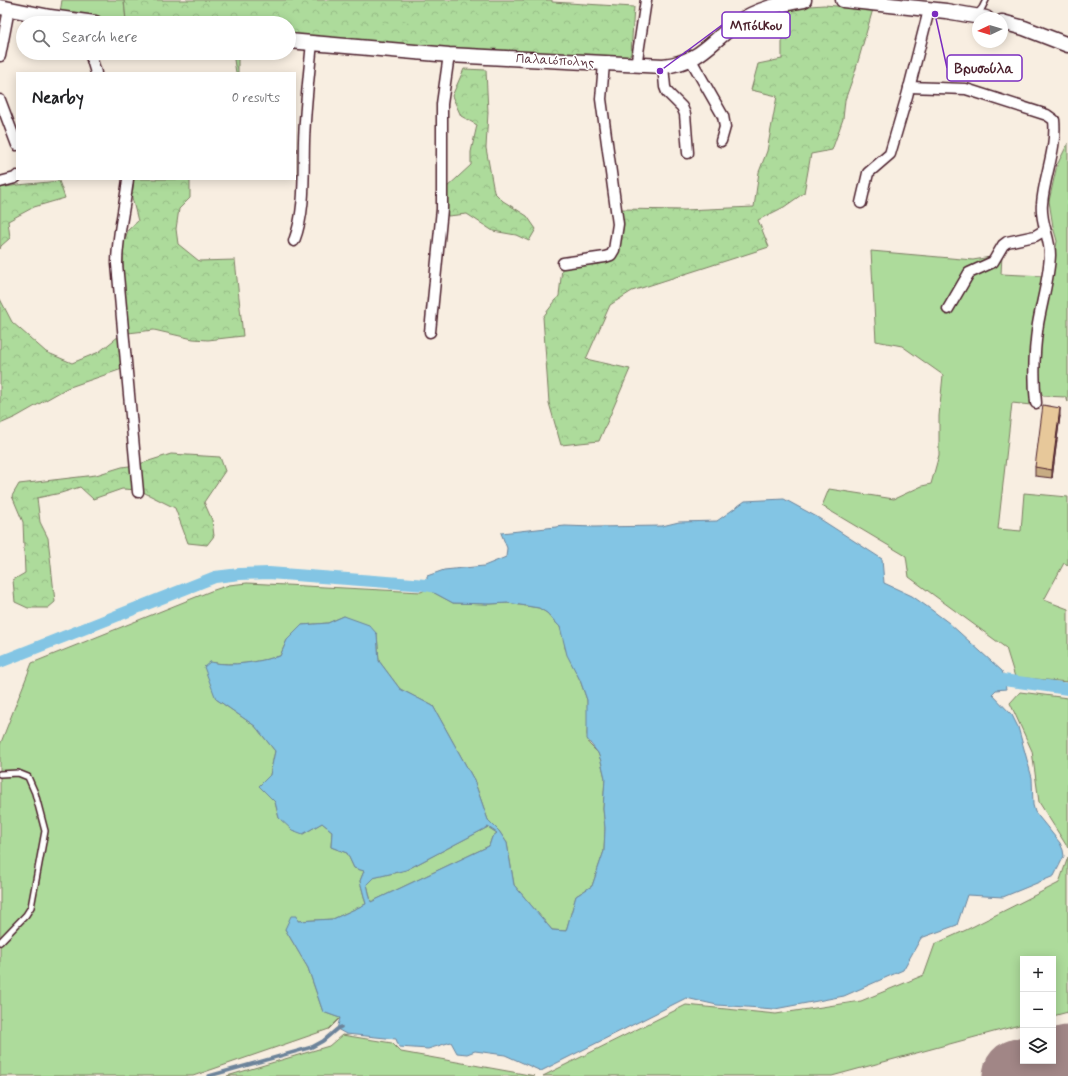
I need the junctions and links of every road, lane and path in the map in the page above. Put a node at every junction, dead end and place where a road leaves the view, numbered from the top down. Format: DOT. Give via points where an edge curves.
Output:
graph roads {
  1 [pos="646,0"];
  2 [pos="804,0"];
  3 [pos="843,0"];
  4 [pos="986,0"];
  5 [pos="911,4"];
  6 [pos="5,8"];
  7 [pos="929,10"];
  8 [pos="982,12"];
  9 [pos="49,16"];
  10 [pos="972,16"];
  11 [pos="1008,24"];
  12 [pos="296,41"];
  13 [pos="312,42"];
  14 [pos="1068,45"];
  15 [pos="449,55"];
  16 [pos="0,56"];
  17 [pos="92,60"];
  18 [pos="691,60"];
  19 [pos="604,64"];
  20 [pos="636,66"];
  21 [pos="663,66"];
  22 [pos="96,72"];
  23 [pos="909,87"];
  24 [pos="0,100"];
  25 [pos="721,141"];
  26 [pos="16,142"];
  27 [pos="688,153"];
  28 [pos="16,177"];
  29 [pos="128,180"];
  30 [pos="0,182"];
  31 [pos="861,203"];
  32 [pos="1045,230"];
  33 [pos="294,241"];
  34 [pos="563,263"];
  35 [pos="948,309"];
  36 [pos="430,332"];
  37 [pos="1036,403"];
  38 [pos="138,492"];
  39 [pos="0,774"];
  40 [pos="0,942"];
  1 -- 20 [label="street"];
  2 -- 18 [label="main road, Παλαιόπολης" via="773,6 748,16"];
  3 -- 5 [label="main road"];
  4 -- 8 [label="lane"];
  5 -- 7 [label="main road"];
  6 -- 9 [label="main road"];
  6 -- 16 [label="street"];
  7 -- 10 [label="main road"];
  7 -- 23 [label="street"];
  11 -- 14 [label="main road"];
  12 -- 13 [label="main road, Παλαιόπολης"];
  13 -- 15 [label="main road, Παλαιόπολης"];
  13 -- 33 [label="street" via="302,204"];
  15 -- 19 [label="main road, Παλαιόπολης"];
  15 -- 36 [label="street" via="442,104 442,209"];
  17 -- 22 [label="street"];
  18 -- 21 [label="main road, Παλαιόπολης"];
  18 -- 25 [label="street" via="723,116 725,127"];
  19 -- 20 [label="main road, Παλαιόπολης"];
  19 -- 34 [label="street" via="601,99 618,224 614,250 608,257"];
  20 -- 21 [label="main road, Παλαιόπολης"];
  21 -- 27 [label="street" via="667,92 682,107 685,114"];
  23 -- 31 [label="street" via="890,154 868,173"];
  23 -- 32 [label="street" via="966,88 1054,120 1053,146 1042,203"];
  24 -- 26 [label="street"];
  28 -- 30 [label="street"];
  29 -- 38 [label="street" via="117,264"];
  32 -- 35 [label="street" via="1035,236 1007,242 993,262 968,273"];
  32 -- 37 [label="street" via="1050,255 1035,354"];
  39 -- 40 [label="lane" via="18,773 28,777 45,831 31,907"];
}
